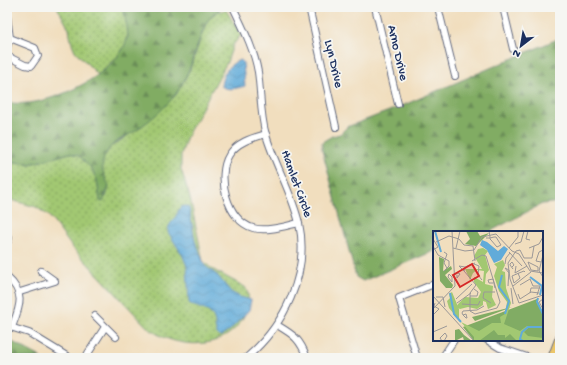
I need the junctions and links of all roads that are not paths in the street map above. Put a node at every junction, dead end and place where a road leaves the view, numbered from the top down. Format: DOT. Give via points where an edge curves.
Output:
graph roads {
  1 [pos="233,7"];
  2 [pos="309,7"];
  3 [pos="375,7"];
  4 [pos="438,7"];
  5 [pos="504,7"];
  6 [pos="7,16"];
  7 [pos="10,38"];
  8 [pos="7,47"];
  9 [pos="513,49"];
  10 [pos="7,56"];
  11 [pos="455,76"];
  12 [pos="398,104"];
  13 [pos="336,127"];
  14 [pos="266,134"];
  15 [pos="299,223"];
  16 [pos="7,236"];
  17 [pos="7,243"];
  18 [pos="41,271"];
  19 [pos="7,277"];
  20 [pos="433,284"];
  21 [pos="20,292"];
  22 [pos="95,316"];
  23 [pos="277,325"];
  24 [pos="10,326"];
  25 [pos="105,327"];
  26 [pos="116,337"];
  27 [pos="560,338"];
  28 [pos="453,341"];
  29 [pos="489,341"];
  30 [pos="70,358"];
  31 [pos="85,358"];
  32 [pos="246,358"];
  33 [pos="307,358"];
  34 [pos="417,358"];
  35 [pos="442,358"];
  36 [pos="530,358"];
  37 [pos="552,358"];
  1 -- 14 [label="street, Hamlet Circle" via="249,42 257,70"];
  2 -- 13 [label="street, Lyn Drive"];
  3 -- 12 [label="street, Arno Drive"];
  4 -- 11 [label="street"];
  5 -- 9 [label="street"];
  6 -- 7 [label="street"];
  7 -- 8 [label="street"];
  7 -- 10 [label="street" via="35,48 38,56 31,66"];
  14 -- 15 [label="street, Hamlet Circle"];
  14 -- 15 [label="street" via="244,141 226,161 223,173 232,210 242,222 256,229"];
  15 -- 23 [label="street, Hamlet Circle" via="301,240 298,276"];
  16 -- 17 [label="street"];
  18 -- 21 [label="street" via="55,280"];
  19 -- 21 [label="street"];
  20 -- 34 [label="street" via="399,298"];
  21 -- 24 [label="street" via="20,308"];
  22 -- 25 [label="street"];
  23 -- 32 [label="street, Hamlet Circle" via="266,340"];
  23 -- 33 [label="street" via="301,343"];
  24 -- 30 [label="street" via="45,342"];
  25 -- 26 [label="street"];
  25 -- 31 [label="street"];
  27 -- 37 [label="main road"];
  28 -- 35 [label="street"];
  29 -- 36 [label="street" via="500,348"];
}
